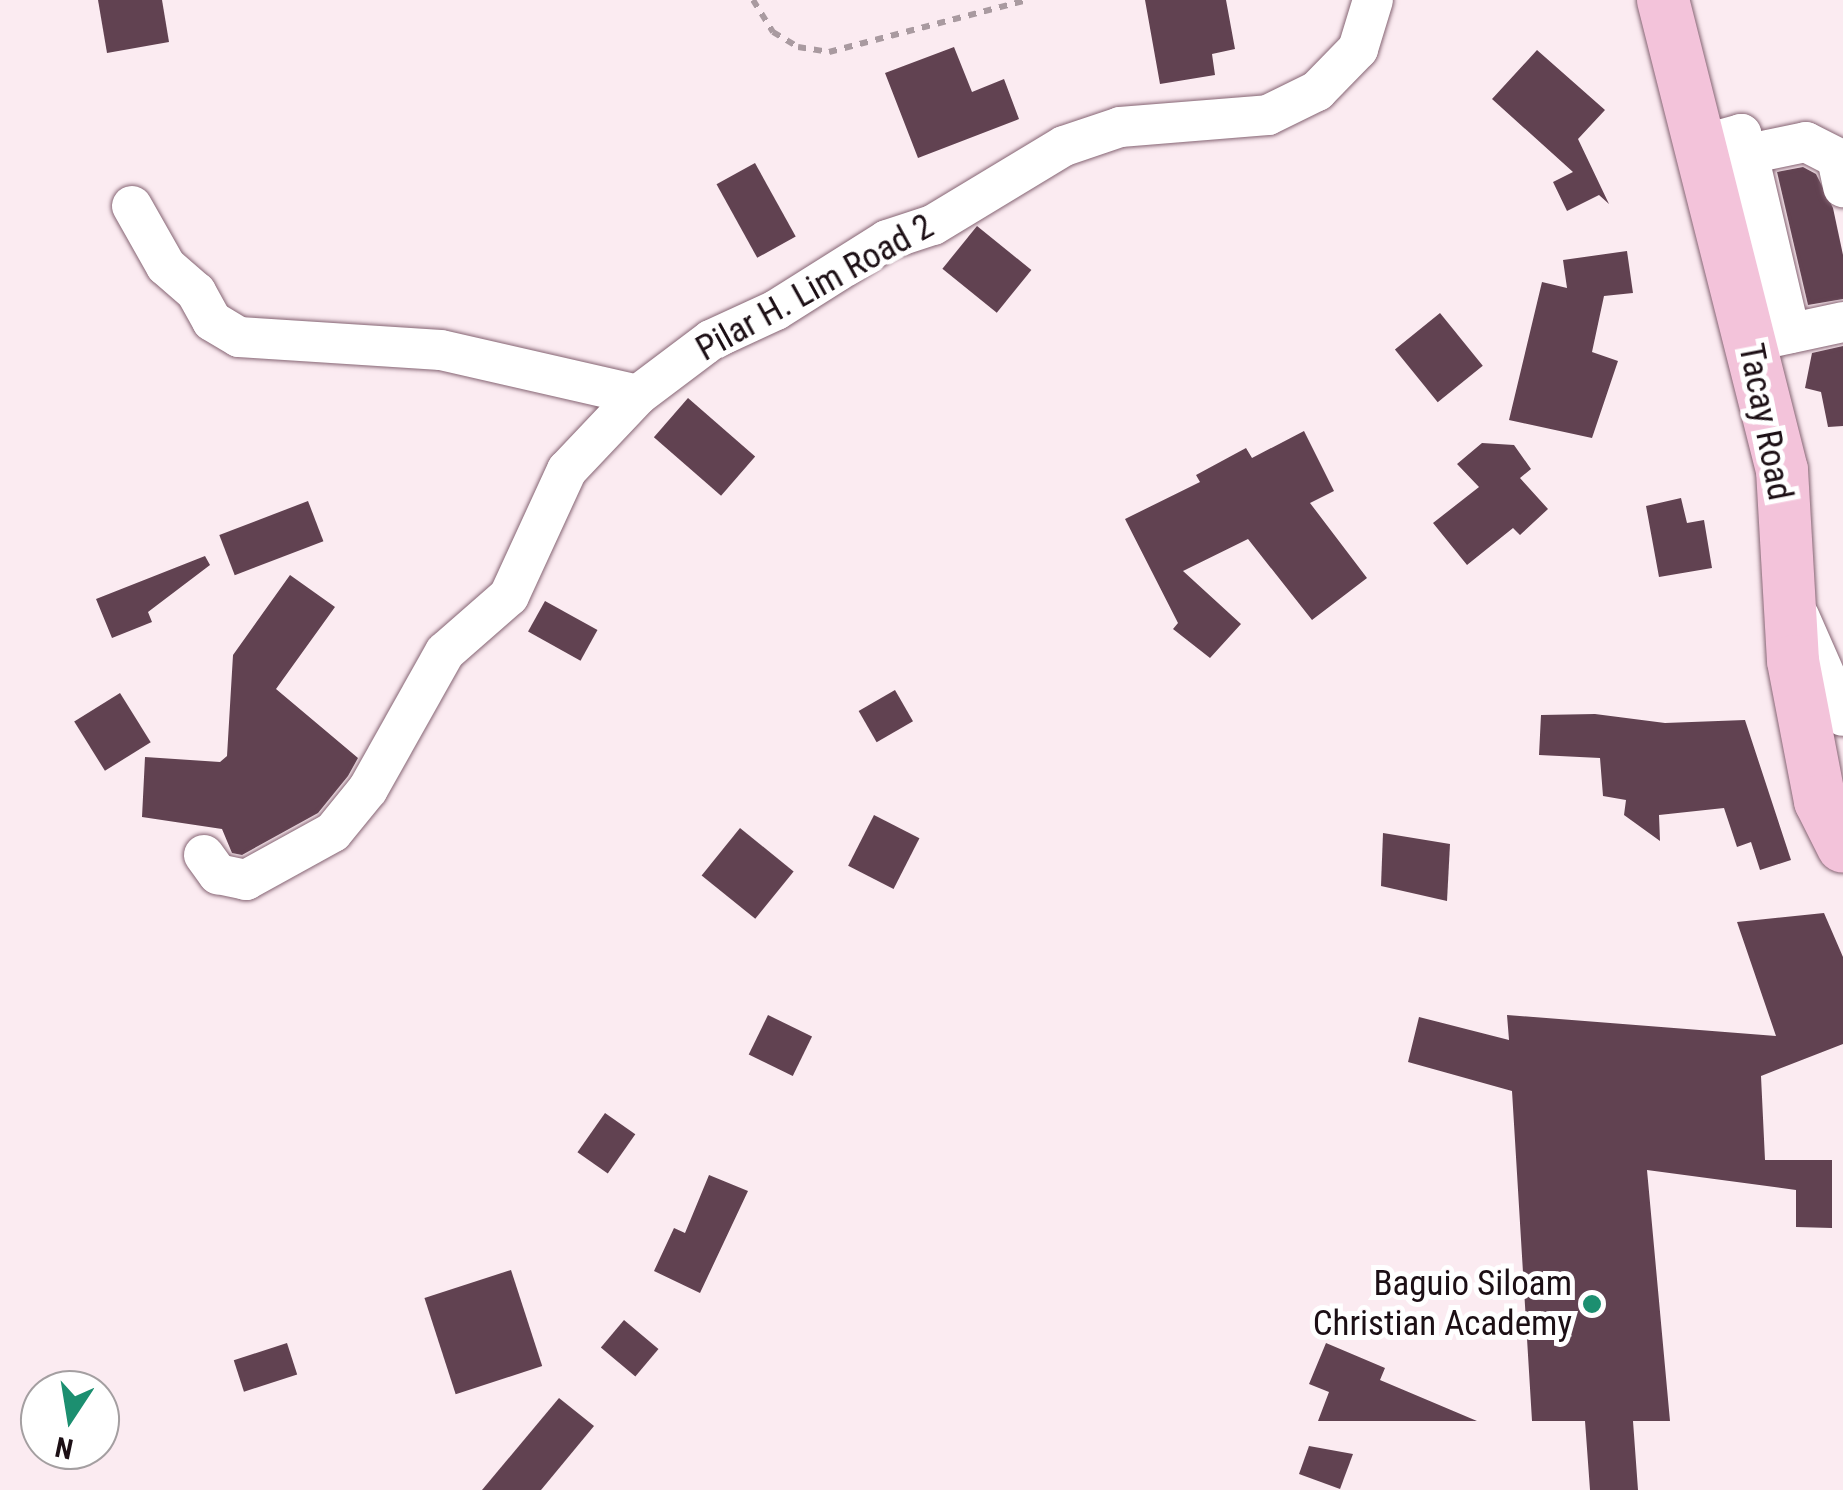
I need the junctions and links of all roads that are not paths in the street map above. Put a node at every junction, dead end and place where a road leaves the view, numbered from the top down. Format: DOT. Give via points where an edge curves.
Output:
graph roads {
  1 [pos="1374,0"];
  2 [pos="1663,0"];
  3 [pos="1723,150"];
  4 [pos="1843,187"];
  5 [pos="132,206"];
  6 [pos="1843,322"];
  7 [pos="1770,338"];
  8 [pos="638,396"];
  9 [pos="1785,585"];
  10 [pos="1843,716"];
  11 [pos="1843,847"];
  12 [pos="204,855"];
  1 -- 8 [label="street, Pilar H. Lim Road 2" via="1358,50 1317,91 1268,115 1120,127 1064,146 933,225 887,240 776,310 711,340"];
  2 -- 3 [label="main road, Tacay Road"];
  3 -- 4 [label="street" via="1806,142 1837,158"];
  3 -- 7 [label="main road, Tacay Road"];
  5 -- 8 [label="street" via="166,266 196,292 212,321 239,337 441,350"];
  6 -- 7 [label="street"];
  7 -- 9 [label="main road, Tacay Road"];
  8 -- 12 [label="street, Pilar H. Lim Road 2" via="568,470 510,596 444,652 368,789 333,832 246,880 218,874"];
  9 -- 10 [label="street"];
  9 -- 11 [label="main road, Tacay Road" via="1820,802"];
}
